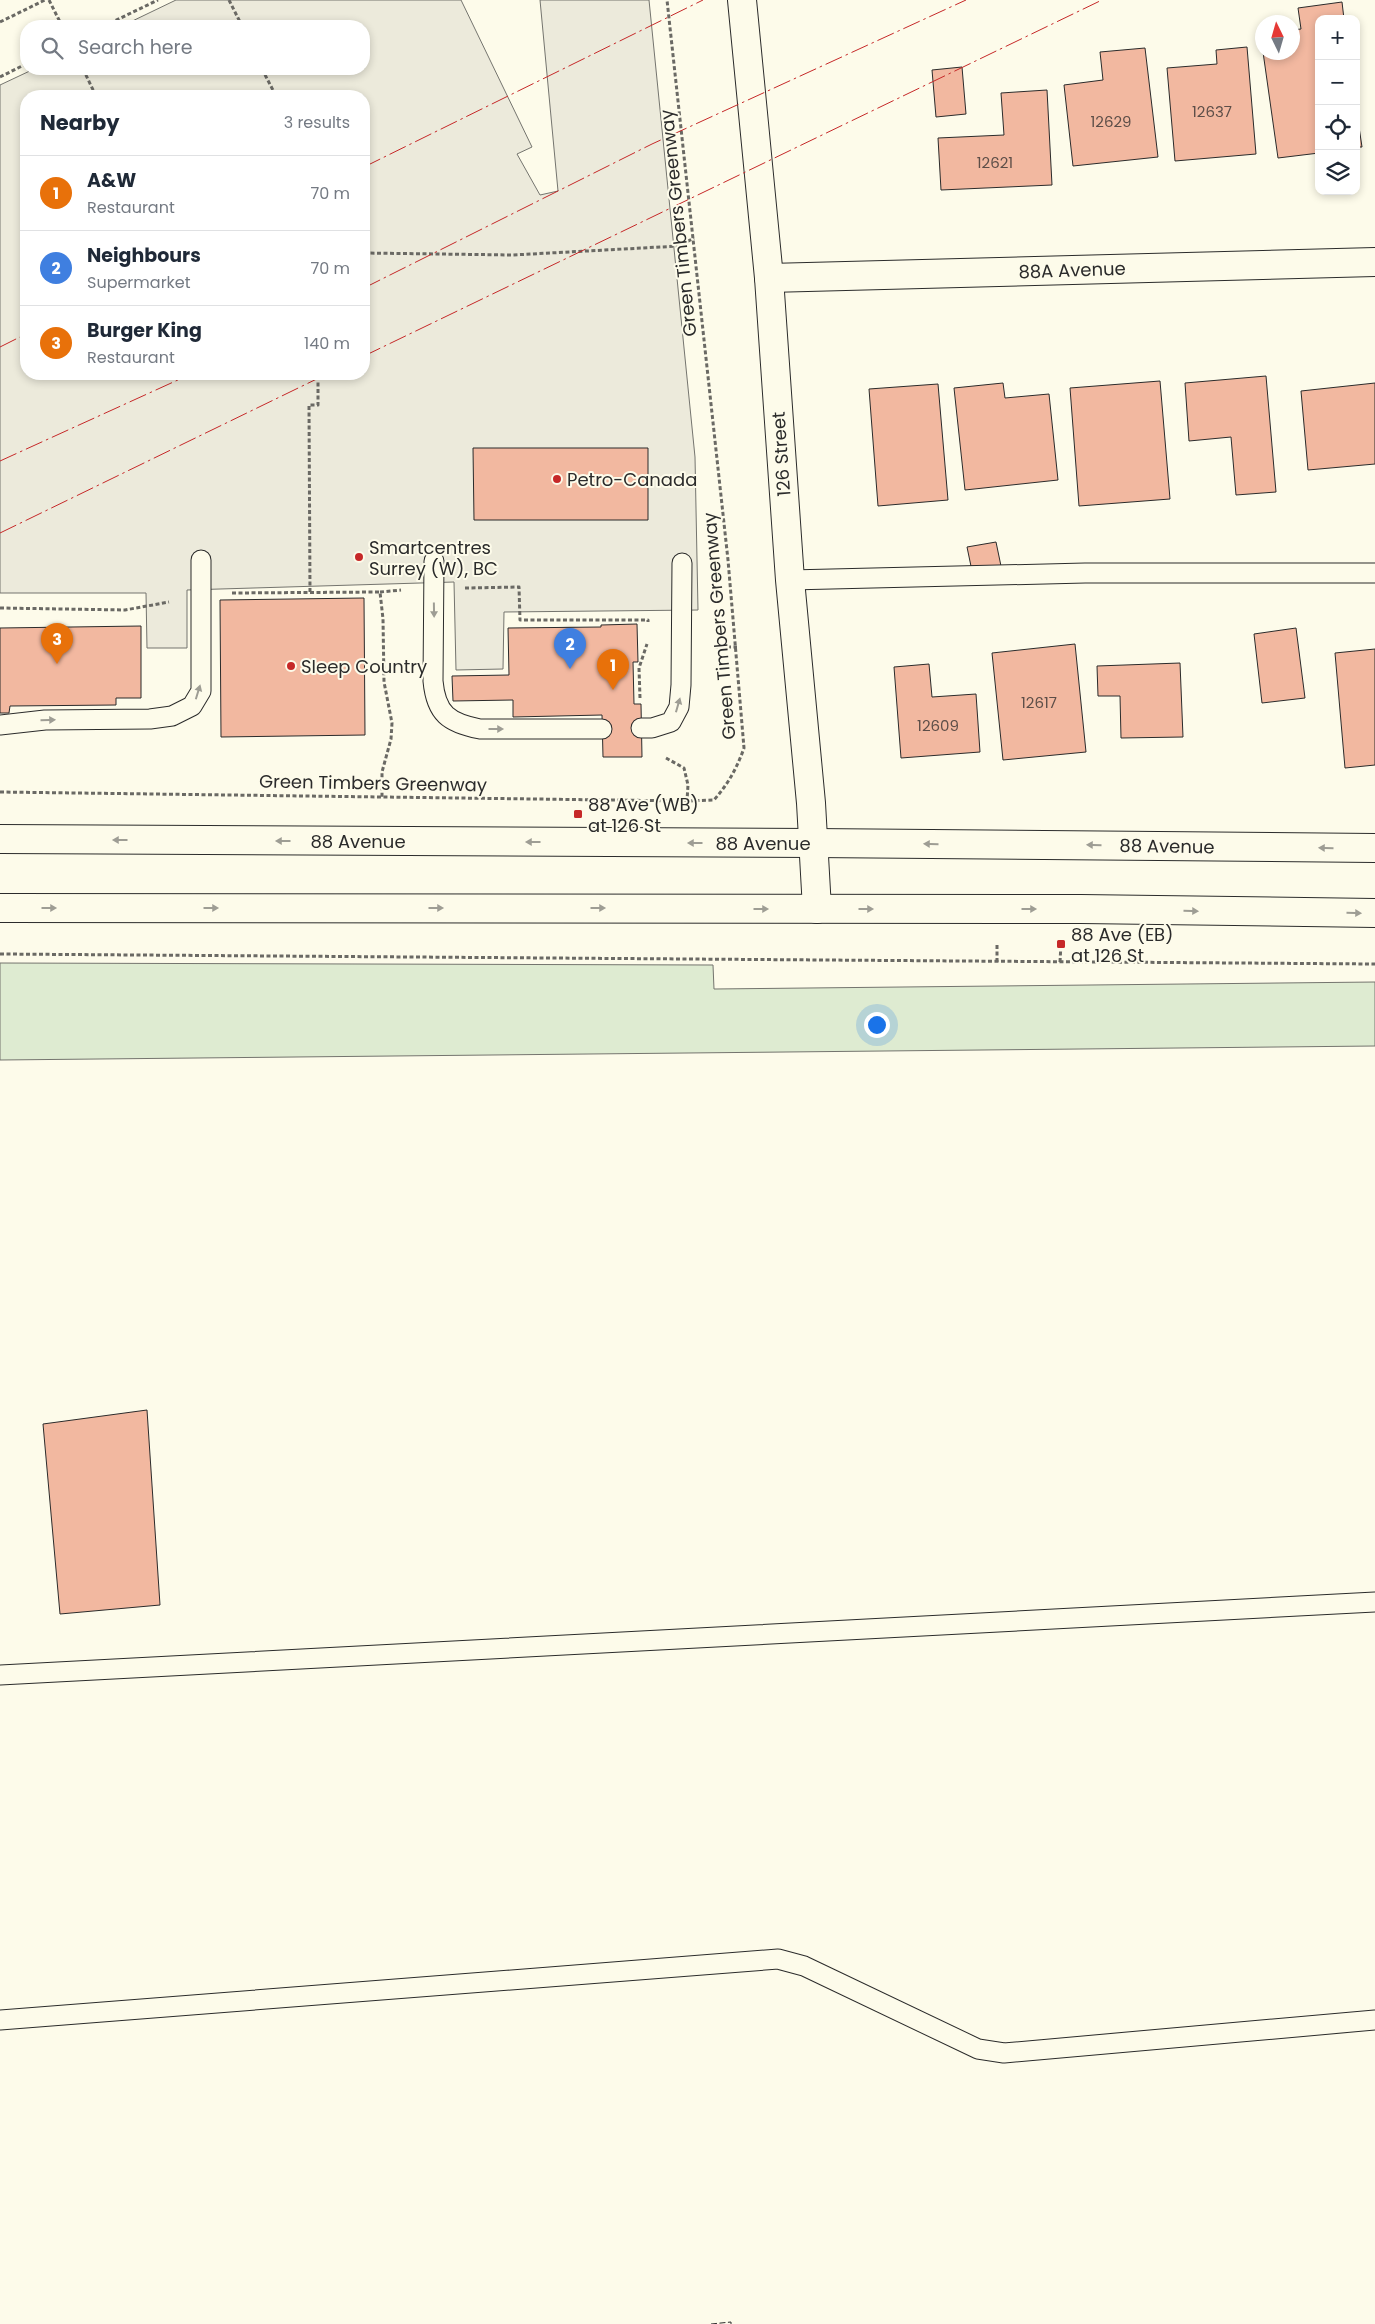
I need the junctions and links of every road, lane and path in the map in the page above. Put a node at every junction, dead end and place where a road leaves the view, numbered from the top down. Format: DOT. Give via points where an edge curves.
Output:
graph roads {
  1 [pos="45,0"];
  2 [pos="49,0"];
  3 [pos="158,0"];
  4 [pos="230,0"];
  5 [pos="667,0"];
  6 [pos="742,0"];
  7 [pos="59,20"];
  8 [pos="116,20"];
  9 [pos="239,20"];
  10 [pos="0,22"];
  11 [pos="20,67"];
  12 [pos="86,75"];
  13 [pos="265,75"];
  14 [pos="0,76"];
  15 [pos="93,90"];
  16 [pos="273,90"];
  17 [pos="694,238"];
  18 [pos="370,253"];
  19 [pos="1375,262"];
  20 [pos="769,278"];
  21 [pos="318,380"];
  22 [pos="201,560"];
  23 [pos="434,561"];
  24 [pos="682,563"];
  25 [pos="1375,573"];
  26 [pos="790,580"];
  27 [pos="434,588"];
  28 [pos="310,592"];
  29 [pos="380,592"];
  30 [pos="201,596"];
  31 [pos="0,608"];
  32 [pos="648,628"];
  33 [pos="648,636"];
  34 [pos="681,646"];
  35 [pos="737,647"];
  36 [pos="0,725"];
  37 [pos="641,728"];
  38 [pos="602,729"];
  39 [pos="0,792"];
  40 [pos="382,797"];
  41 [pos="0,839"];
  42 [pos="814,843"];
  43 [pos="1375,848"];
  44 [pos="0,908"];
  45 [pos="817,909"];
  46 [pos="1375,913"];
  47 [pos="0,954"];
  48 [pos="1375,964"];
  49 [pos="1375,1602"];
  50 [pos="0,1675"];
  51 [pos="0,2020"];
  52 [pos="1375,2020"];
  1 -- 10 [label="path"];
  2 -- 7 [label="path"];
  3 -- 8 [label="path"];
  4 -- 9 [label="path"];
  5 -- 17 [label="path, Green Timbers Greenway"];
  6 -- 20 [label="main road, 126 Street"];
  11 -- 14 [label="path"];
  12 -- 15 [label="path"];
  13 -- 16 [label="path"];
  17 -- 18 [label="path" via="679,246 513,255"];
  17 -- 35 [label="path, Green Timbers Greenway"];
  19 -- 20 [label="main road, 88A Avenue"];
  20 -- 26 [label="main road, 126 Street"];
  21 -- 28 [label="path" via="318,405 309,406"];
  22 -- 30 [label="lane"];
  23 -- 27 [label="lane"];
  24 -- 34 [label="lane"];
  25 -- 26 [label="lane" via="1084,573"];
  26 -- 42 [label="main road, 126 Street"];
  27 -- 29 [label="path"];
  27 -- 32 [label="path" via="519,587 520,620 648,620"];
  27 -- 38 [label="lane, one-way" via="434,696 439,709 448,717 460,725 480,729"];
  28 -- 29 [label="path"];
  28 -- 30 [label="path"];
  29 -- 40 [label="path" via="384,619 384,682 392,723 382,772"];
  30 -- 31 [label="path" via="125,610"];
  36 -- 30 [label="lane, one-way" via="44,720 150,719 172,716 192,706 201,691"];
  33 -- 34 [label="path" via="647,644"];
  34 -- 35 [label="path"];
  37 -- 34 [label="lane, one-way" via="671,722 679,707"];
  35 -- 40 [label="path, Green Timbers Greenway" via="744,748 737,767 714,800"];
  39 -- 40 [label="path, Green Timbers Greenway"];
  42 -- 41 [label="main road, 88 Avenue, one-way"];
  43 -- 42 [label="main road, 88 Avenue, one-way"];
  42 -- 45 [label="main road, 126 Street"];
  44 -- 45 [label="main road, one-way"];
  45 -- 46 [label="main road, one-way"];
  47 -- 48 [label="path"];
  49 -- 50 [label="lane"];
  51 -- 52 [label="lane" via="778,1960 804,1966 978,2049 1004,2053"];
}
